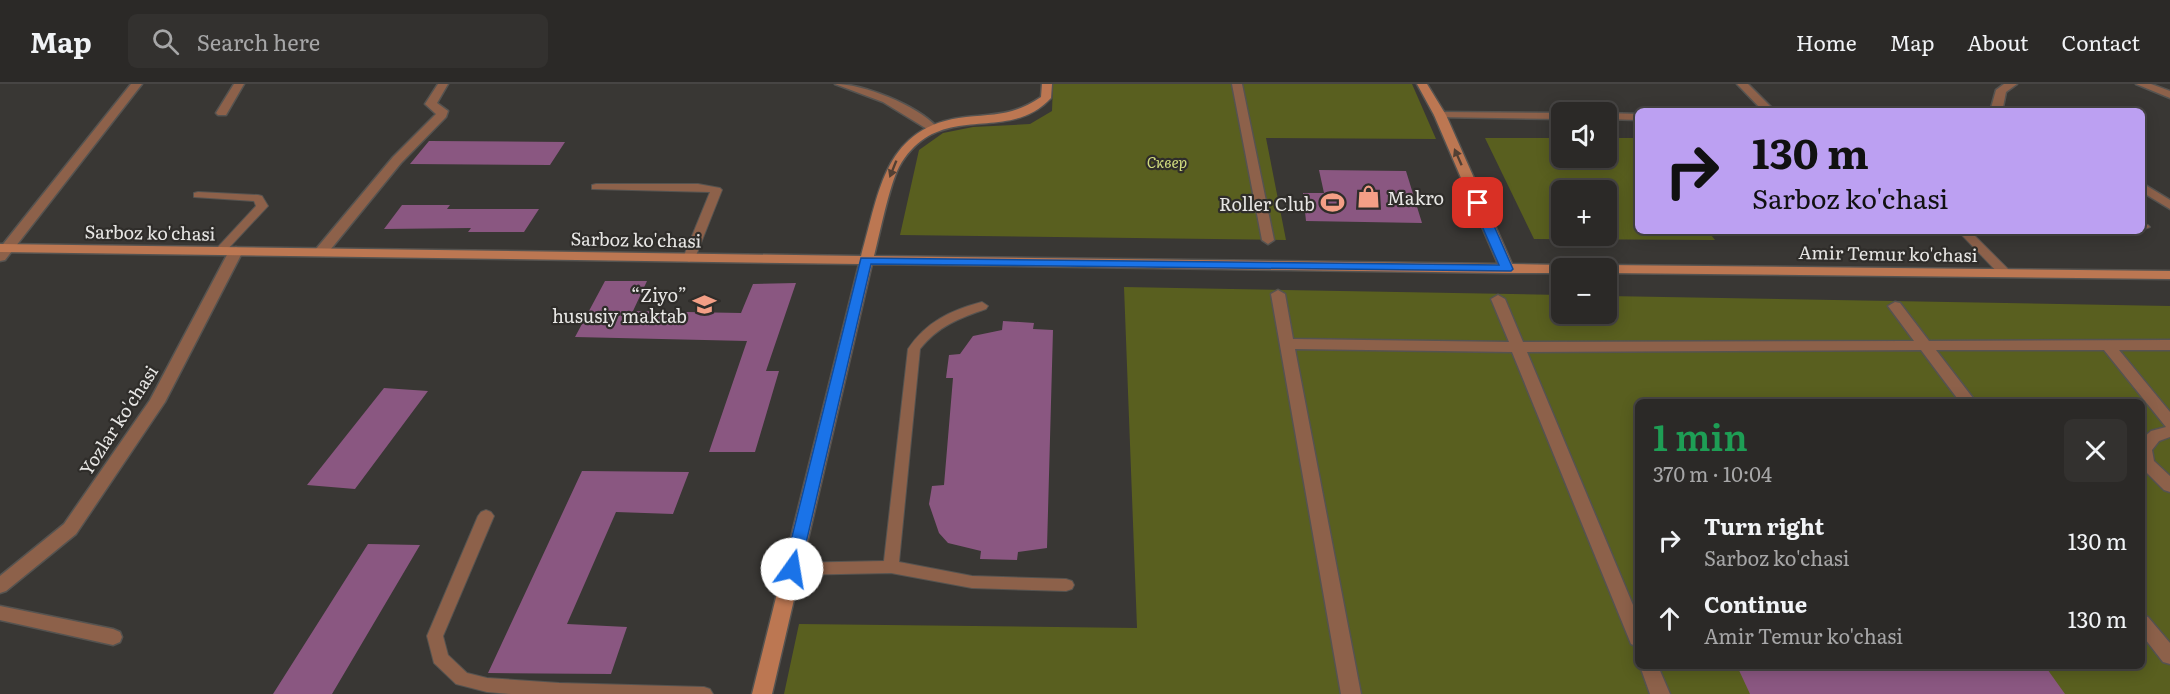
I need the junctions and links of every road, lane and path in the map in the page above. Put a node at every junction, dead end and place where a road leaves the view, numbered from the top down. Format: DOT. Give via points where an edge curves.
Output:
graph roads {
  1 [pos="137,84"];
  2 [pos="239,84"];
  3 [pos="443,84"];
  4 [pos="840,84"];
  5 [pos="1047,84"];
  6 [pos="1237,84"];
  7 [pos="1422,84"];
  8 [pos="1742,84"];
  9 [pos="2012,84"];
  10 [pos="2141,84"];
  11 [pos="2170,95"];
  12 [pos="1766,108"];
  13 [pos="1997,108"];
  14 [pos="222,113"];
  15 [pos="1440,115"];
  16 [pos="1551,116"];
  17 [pos="1617,116"];
  18 [pos="1635,117"];
  19 [pos="931,127"];
  20 [pos="596,187"];
  21 [pos="2145,189"];
  22 [pos="198,195"];
  23 [pos="2170,205"];
  24 [pos="1967,234"];
  25 [pos="1268,240"];
  26 [pos="2,251"];
  27 [pos="228,251"];
  28 [pos="321,252"];
  29 [pos="689,258"];
  30 [pos="866,261"];
  31 [pos="1507,269"];
  32 [pos="1551,269"];
  33 [pos="1617,269"];
  34 [pos="2005,273"];
  35 [pos="2170,275"];
  36 [pos="1278,294"];
  37 [pos="1498,299"];
  38 [pos="982,306"];
  39 [pos="1895,306"];
  40 [pos="1287,344"];
  41 [pos="2107,344"];
  42 [pos="1926,345"];
  43 [pos="2170,345"];
  44 [pos="1520,347"];
  45 [pos="1966,399"];
  46 [pos="2170,423"];
  47 [pos="2170,432"];
  48 [pos="2145,448"];
  49 [pos="2145,454"];
  50 [pos="2149,472"];
  51 [pos="2170,486"];
  52 [pos="486,516"];
  53 [pos="891,567"];
  54 [pos="792,569"];
  55 [pos="1066,585"];
  56 [pos="0,586"];
  57 [pos="0,613"];
  58 [pos="2146,627"];
  59 [pos="1635,632"];
  60 [pos="2170,633"];
  61 [pos="113,637"];
  62 [pos="2170,656"];
  63 [pos="1650,669"];
  64 [pos="558,692"];
  65 [pos="704,694"];
  66 [pos="762,694"];
  67 [pos="1351,694"];
  68 [pos="1660,694"];
  1 -- 26 [label="street"];
  2 -- 14 [label="street"];
  3 -- 28 [label="street" via="430,104 442,115 397,160"];
  4 -- 19 [label="street" via="887,100"];
  5 -- 19 [label="main road" via="1046,98 1035,109 1012,117 952,121"];
  6 -- 25 [label="street"];
  7 -- 15 [label="main road"];
  8 -- 12 [label="street"];
  9 -- 13 [label="street" via="2001,90"];
  10 -- 11 [label="street"];
  15 -- 16 [label="street"];
  31 -- 15 [label="main road, one-way"];
  17 -- 18 [label="street"];
  19 -- 30 [label="main road, one-way" via="915,137 892,169"];
  20 -- 29 [label="lane" via="712,188 716,194"];
  21 -- 23 [label="street"];
  22 -- 27 [label="lane" via="258,198 262,206"];
  24 -- 34 [label="lane"];
  26 -- 27 [label="main road, Sarboz ko'chasi"];
  27 -- 28 [label="main road, Sarboz ko'chasi"];
  27 -- 56 [label="street, Yozlar ko'chasi" via="157,402 70,529"];
  28 -- 29 [label="main road, Sarboz ko'chasi"];
  29 -- 30 [label="main road, Sarboz ko'chasi"];
  30 -- 31 [label="main road, Sarboz ko'chasi"];
  30 -- 54 [label="main road"];
  31 -- 32 [label="main road"];
  33 -- 34 [label="main road, Amir Temur ko'chasi"];
  34 -- 35 [label="main road, Amir Temur ko'chasi"];
  36 -- 40 [label="street"];
  37 -- 44 [label="street"];
  38 -- 53 [label="lane" via="942,320 926,331 914,349"];
  39 -- 42 [label="street"];
  40 -- 44 [label="street"];
  40 -- 67 [label="street"];
  41 -- 42 [label="street"];
  41 -- 43 [label="street"];
  41 -- 46 [label="street"];
  42 -- 44 [label="street"];
  42 -- 45 [label="street"];
  44 -- 59 [label="street"];
  47 -- 48 [label="street" via="2148,440"];
  49 -- 50 [label="street"];
  50 -- 51 [label="street"];
  52 -- 64 [label="lane" via="435,636 440,658 462,679 487,686"];
  53 -- 54 [label="lane"];
  53 -- 55 [label="lane" via="972,582"];
  54 -- 66 [label="main road"];
  57 -- 61 [label="street"];
  58 -- 60 [label="street"];
  58 -- 62 [label="street"];
  63 -- 68 [label="street"];
  64 -- 65 [label="lane"];
}
